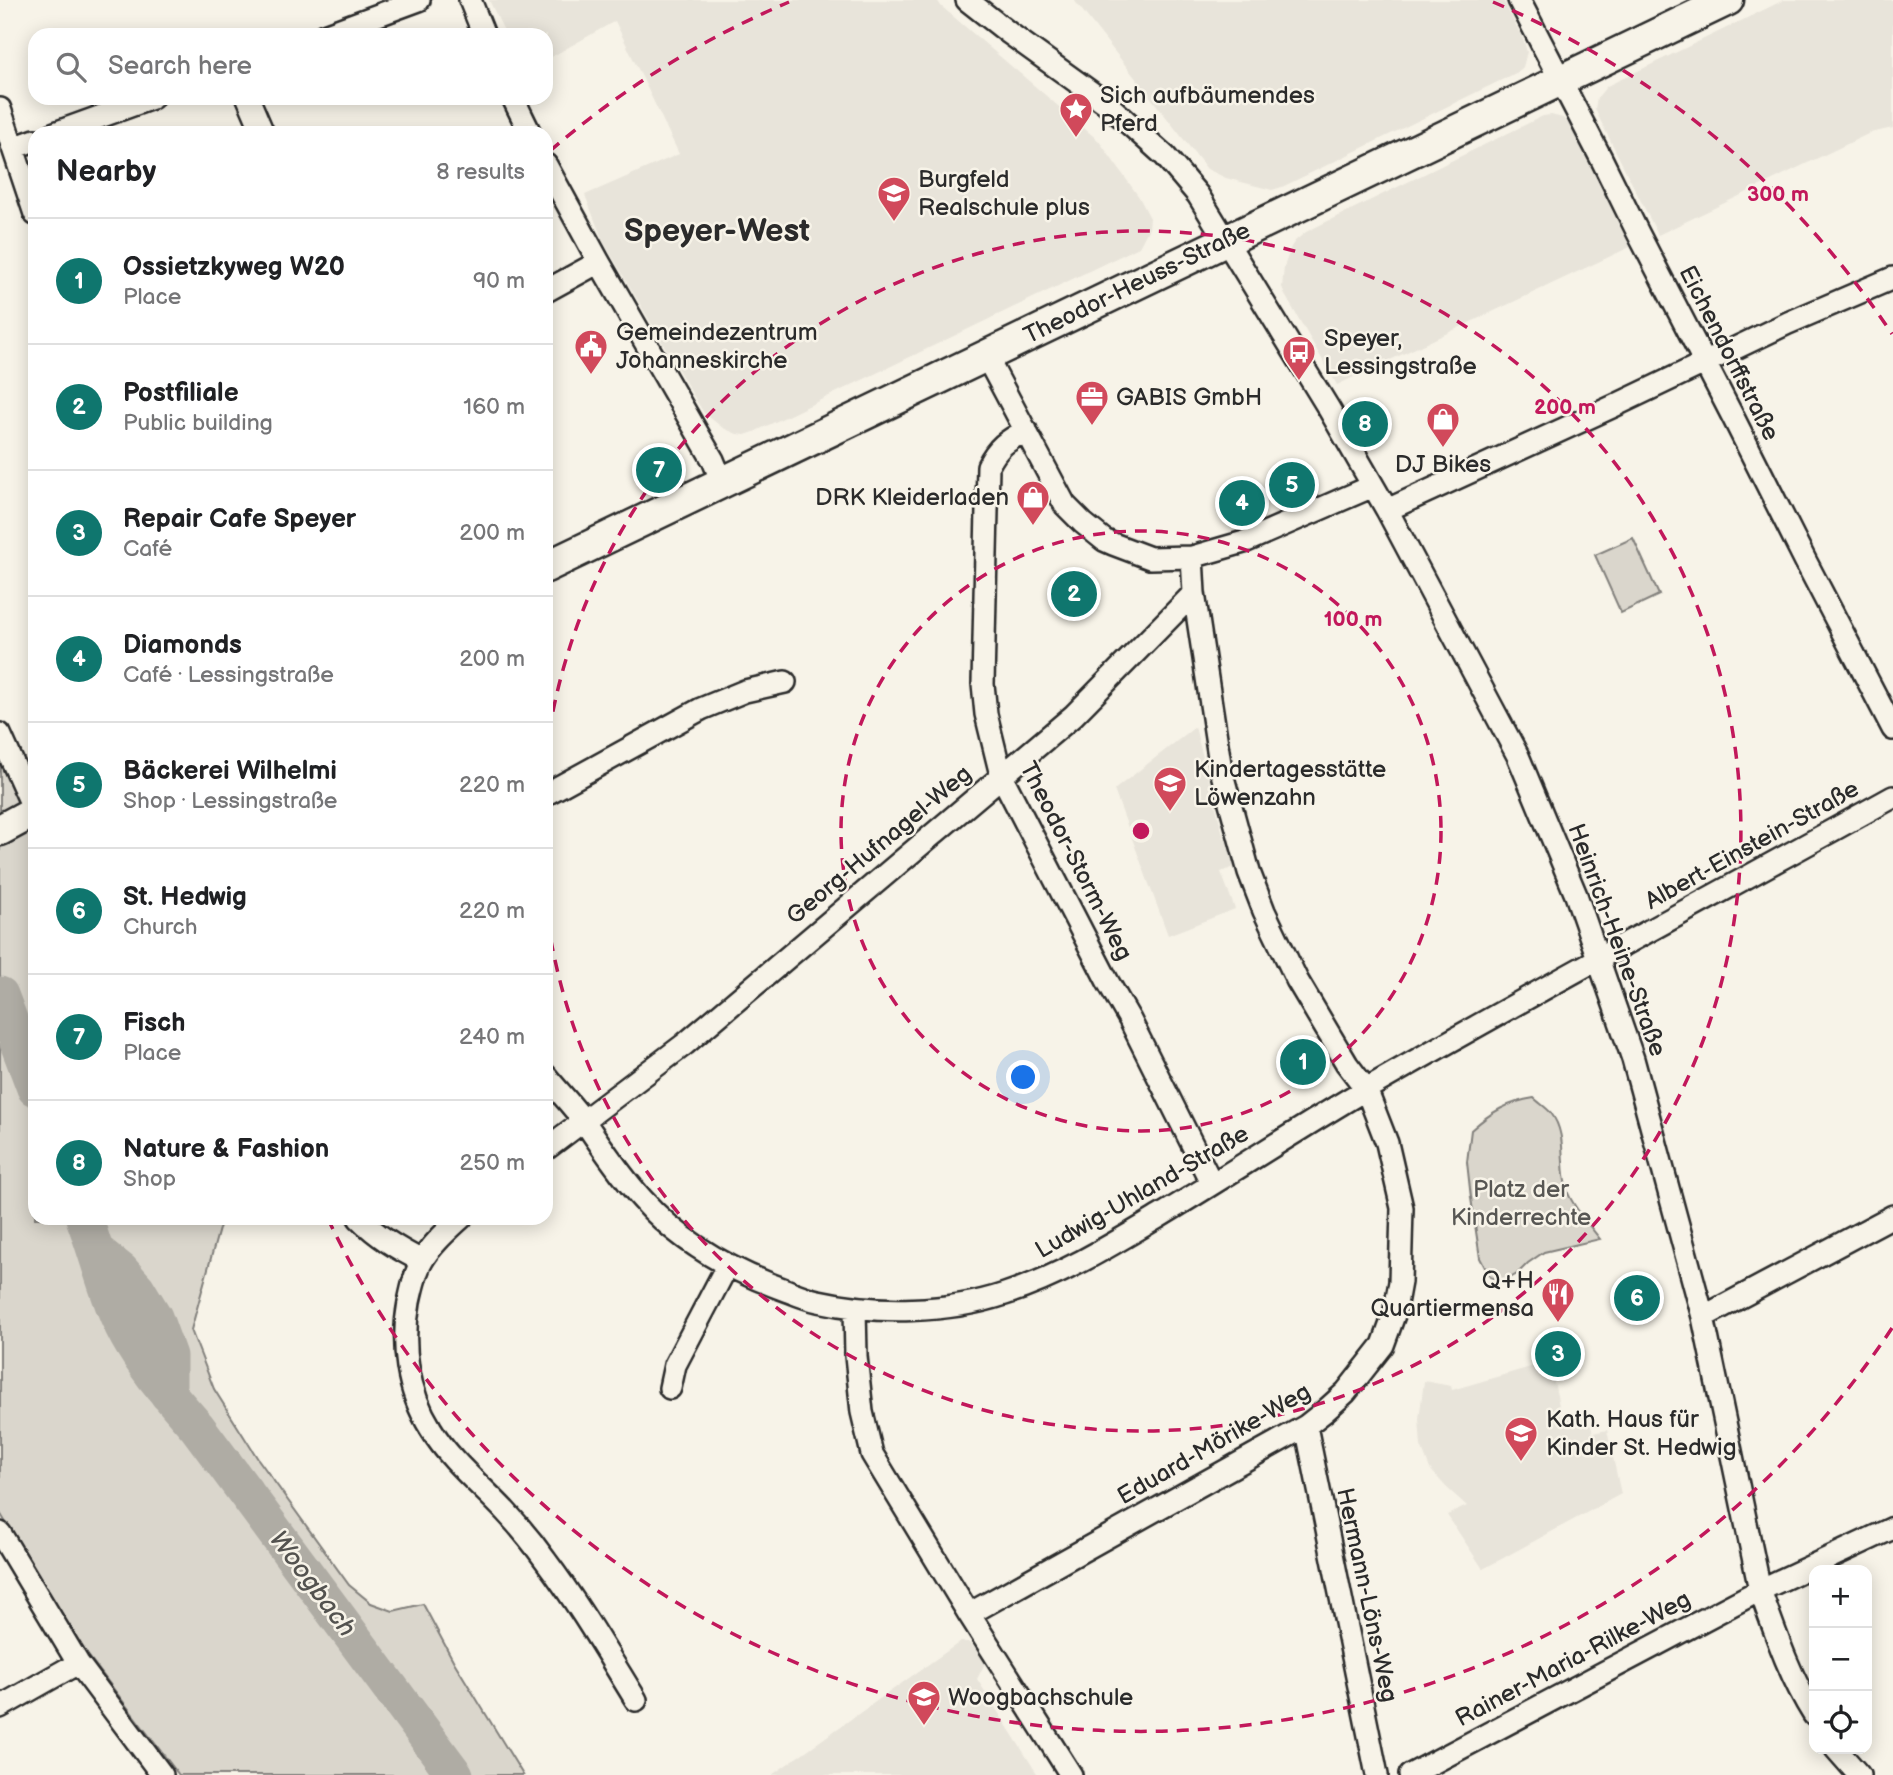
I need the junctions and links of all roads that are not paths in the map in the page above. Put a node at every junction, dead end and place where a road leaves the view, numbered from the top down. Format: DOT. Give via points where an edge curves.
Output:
graph roads {
  1 [pos="419,0"];
  2 [pos="470,0"];
  3 [pos="967,0"];
  4 [pos="1519,0"];
  5 [pos="1728,0"];
  6 [pos="343,28"];
  7 [pos="481,28"];
  8 [pos="1561,80"];
  9 [pos="133,105"];
  10 [pos="251,105"];
  11 [pos="516,105"];
  12 [pos="0,109"];
  13 [pos="74,126"];
  14 [pos="260,126"];
  15 [pos="527,126"];
  16 [pos="28,143"];
  17 [pos="13,148"];
  18 [pos="553,178"];
  19 [pos="28,193"];
  20 [pos="1226,241"];
  21 [pos="599,262"];
  22 [pos="1893,278"];
  23 [pos="553,287"];
  24 [pos="986,356"];
  25 [pos="1705,363"];
  26 [pos="1026,430"];
  27 [pos="722,482"];
  28 [pos="1373,486"];
  29 [pos="1387,510"];
  30 [pos="1192,557"];
  31 [pos="553,564"];
  32 [pos="1194,593"];
  33 [pos="785,682"];
  34 [pos="1893,729"];
  35 [pos="0,734"];
  36 [pos="1001,775"];
  37 [pos="553,790"];
  38 [pos="28,796"];
  39 [pos="1893,797"];
  40 [pos="28,815"];
  41 [pos="0,830"];
  42 [pos="1599,958"];
  43 [pos="553,1084"];
  44 [pos="1366,1089"];
  45 [pos="583,1120"];
  46 [pos="553,1144"];
  47 [pos="1212,1184"];
  48 [pos="1893,1216"];
  49 [pos="366,1225"];
  50 [pos="454,1225"];
  51 [pos="422,1261"];
  52 [pos="727,1266"];
  53 [pos="855,1308"];
  54 [pos="1703,1317"];
  55 [pos="670,1388"];
  56 [pos="1306,1426"];
  57 [pos="1893,1528"];
  58 [pos="0,1533"];
  59 [pos="1760,1590"];
  60 [pos="969,1614"];
  61 [pos="78,1663"];
  62 [pos="636,1700"];
  63 [pos="0,1707"];
  64 [pos="1809,1707"];
  65 [pos="1840,1754"];
  66 [pos="162,1775"];
  67 [pos="1071,1775"];
  68 [pos="1377,1775"];
  69 [pos="1410,1775"];
  70 [pos="1859,1775"];
  1 -- 6 [label="street"];
  2 -- 7 [label="street"];
  3 -- 20 [label="street, Heinrich-Heine-Straße" via="1106,103 1166,156 1198,195"];
  4 -- 8 [label="street, Eichendorffstraße"];
  5 -- 8 [label="main road, Theodor-Heuss-Straße"];
  8 -- 20 [label="main road, Theodor-Heuss-Straße"];
  8 -- 25 [label="street, Eichendorffstraße"];
  9 -- 13 [label="street"];
  10 -- 14 [label="street"];
  11 -- 15 [label="street"];
  12 -- 17 [label="street"];
  16 -- 17 [label="street"];
  17 -- 19 [label="street"];
  18 -- 21 [label="street"];
  20 -- 24 [label="main road, Theodor-Heuss-Straße"];
  20 -- 28 [label="street, Heinrich-Heine-Straße"];
  21 -- 23 [label="street"];
  21 -- 27 [label="street"];
  22 -- 25 [label="street"];
  24 -- 26 [label="street"];
  24 -- 27 [label="main road, Theodor-Heuss-Straße"];
  25 -- 29 [label="street"];
  25 -- 34 [label="street, Eichendorffstraße"];
  26 -- 30 [label="street" via="1065,505 1104,540 1150,558"];
  26 -- 36 [label="street, Theodor-Storm-Weg" via="1001,445 988,466 983,684"];
  27 -- 31 [label="main road, Theodor-Heuss-Straße"];
  28 -- 29 [label="street, Heinrich-Heine-Straße"];
  28 -- 30 [label="street" via="1244,542"];
  29 -- 42 [label="street, Heinrich-Heine-Straße" via="1518,756"];
  30 -- 32 [label="street, Eduard-Mörike-Weg"];
  32 -- 36 [label="street, Georg-Hufnagel-Weg" via="1073,716"];
  32 -- 44 [label="street, Eduard-Mörike-Weg" via="1221,769 1249,872 1297,980"];
  33 -- 37 [label="street" via="701,709"];
  35 -- 38 [label="street"];
  36 -- 45 [label="street, Georg-Hufnagel-Weg" via="710,1024"];
  36 -- 47 [label="street, Theodor-Storm-Weg"];
  39 -- 42 [label="street, Albert-Einstein-Straße"];
  40 -- 41 [label="main road"];
  42 -- 44 [label="street, Ludwig-Uhland-Straße"];
  42 -- 54 [label="street, Heinrich-Heine-Straße" via="1633,1059"];
  43 -- 45 [label="street, Ludwig-Uhland-Straße"];
  44 -- 47 [label="street, Ludwig-Uhland-Straße"];
  44 -- 56 [label="street, Eduard-Mörike-Weg" via="1387,1143 1402,1208 1400,1282 1383,1345 1346,1392"];
  45 -- 46 [label="street, Georg-Hufnagel-Weg"];
  45 -- 52 [label="street, Ludwig-Uhland-Straße" via="646,1204 678,1233"];
  47 -- 53 [label="street, Ludwig-Uhland-Straße" via="1087,1259 1006,1294 954,1307"];
  48 -- 54 [label="street"];
  49 -- 51 [label="street" via="398,1250"];
  50 -- 51 [label="street"];
  51 -- 62 [label="street" via="405,1322 406,1360 415,1399 431,1430 547,1562"];
  52 -- 53 [label="street, Ludwig-Uhland-Straße" via="814,1300"];
  52 -- 55 [label="street" via="675,1366"];
  53 -- 60 [label="street" via="862,1412 872,1454"];
  54 -- 59 [label="street, Heinrich-Heine-Straße"];
  56 -- 60 [label="street, Eduard-Mörike-Weg"];
  56 -- 68 [label="street, Hermann-Löns-Weg"];
  57 -- 59 [label="street, Rainer-Maria-Rilke-Weg"];
  58 -- 61 [label="street"];
  59 -- 64 [label="street, Heinrich-Heine-Straße"];
  59 -- 69 [label="street, Rainer-Maria-Rilke-Weg"];
  60 -- 67 [label="street"];
  61 -- 63 [label="street"];
  61 -- 66 [label="street"];
  65 -- 70 [label="street"];
}
